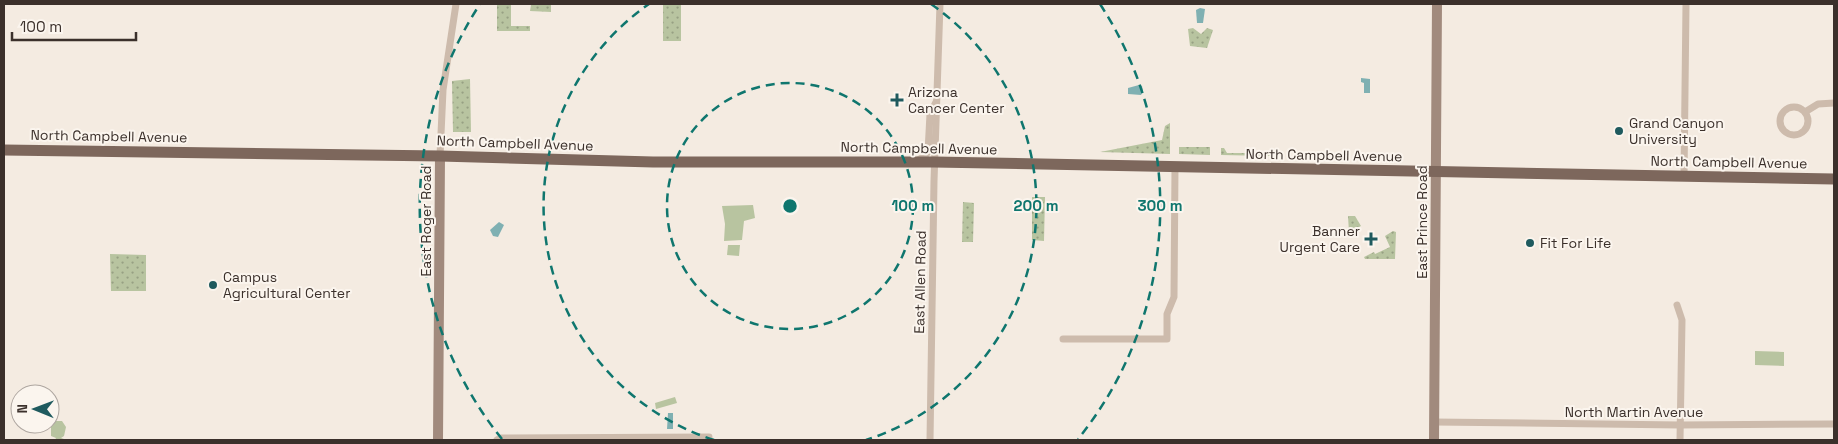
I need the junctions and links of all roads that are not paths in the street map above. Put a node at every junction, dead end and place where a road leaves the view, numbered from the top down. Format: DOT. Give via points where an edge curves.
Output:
graph roads {
  1 [pos="456,4"];
  2 [pos="940,4"];
  3 [pos="1437,4"];
  4 [pos="1686,4"];
  5 [pos="936,102"];
  6 [pos="1834,103"];
  7 [pos="1805,112"];
  8 [pos="4,150"];
  9 [pos="440,156"];
  10 [pos="909,162"];
  11 [pos="934,162"];
  12 [pos="1175,167"];
  13 [pos="1436,172"];
  14 [pos="1684,177"];
  15 [pos="1834,179"];
  16 [pos="1677,305"];
  17 [pos="1063,339"];
  18 [pos="1434,422"];
  19 [pos="1834,424"];
  20 [pos="1680,425"];
  21 [pos="709,437"];
  22 [pos="438,440"];
  23 [pos="497,440"];
  24 [pos="930,440"];
  25 [pos="1434,440"];
  26 [pos="1680,440"];
  1 -- 9 [label="street, East Roger Road" via="443,90"];
  2 -- 11 [label="street, East Allen Road"];
  3 -- 13 [label="main road, East Prince Road"];
  4 -- 14 [label="street"];
  5 -- 10 [label="street" via="930,114 928,152"];
  6 -- 7 [label="street" via="1818,104"];
  7 -- 7 [label="street" via="1797,107 1783,112 1780,121 1786,134 1795,136 1803,133 1808,125"];
  8 -- 9 [label="main road, North Campbell Avenue"];
  9 -- 10 [label="main road, North Campbell Avenue" via="653,162"];
  9 -- 22 [label="main road, East Roger Road"];
  10 -- 11 [label="main road, North Campbell Avenue"];
  11 -- 12 [label="main road, North Campbell Avenue"];
  11 -- 24 [label="street, East Allen Road"];
  12 -- 13 [label="main road, North Campbell Avenue"];
  12 -- 17 [label="street" via="1174,297 1167,314 1167,338"];
  13 -- 14 [label="main road, North Campbell Avenue"];
  13 -- 18 [label="main road, East Prince Road"];
  14 -- 15 [label="main road, North Campbell Avenue"];
  16 -- 20 [label="street" via="1682,320"];
  18 -- 20 [label="street, North Martin Avenue"];
  18 -- 25 [label="main road, East Prince Road"];
  19 -- 20 [label="street, North Martin Avenue"];
  20 -- 26 [label="street"];
  21 -- 23 [label="street"];
}
